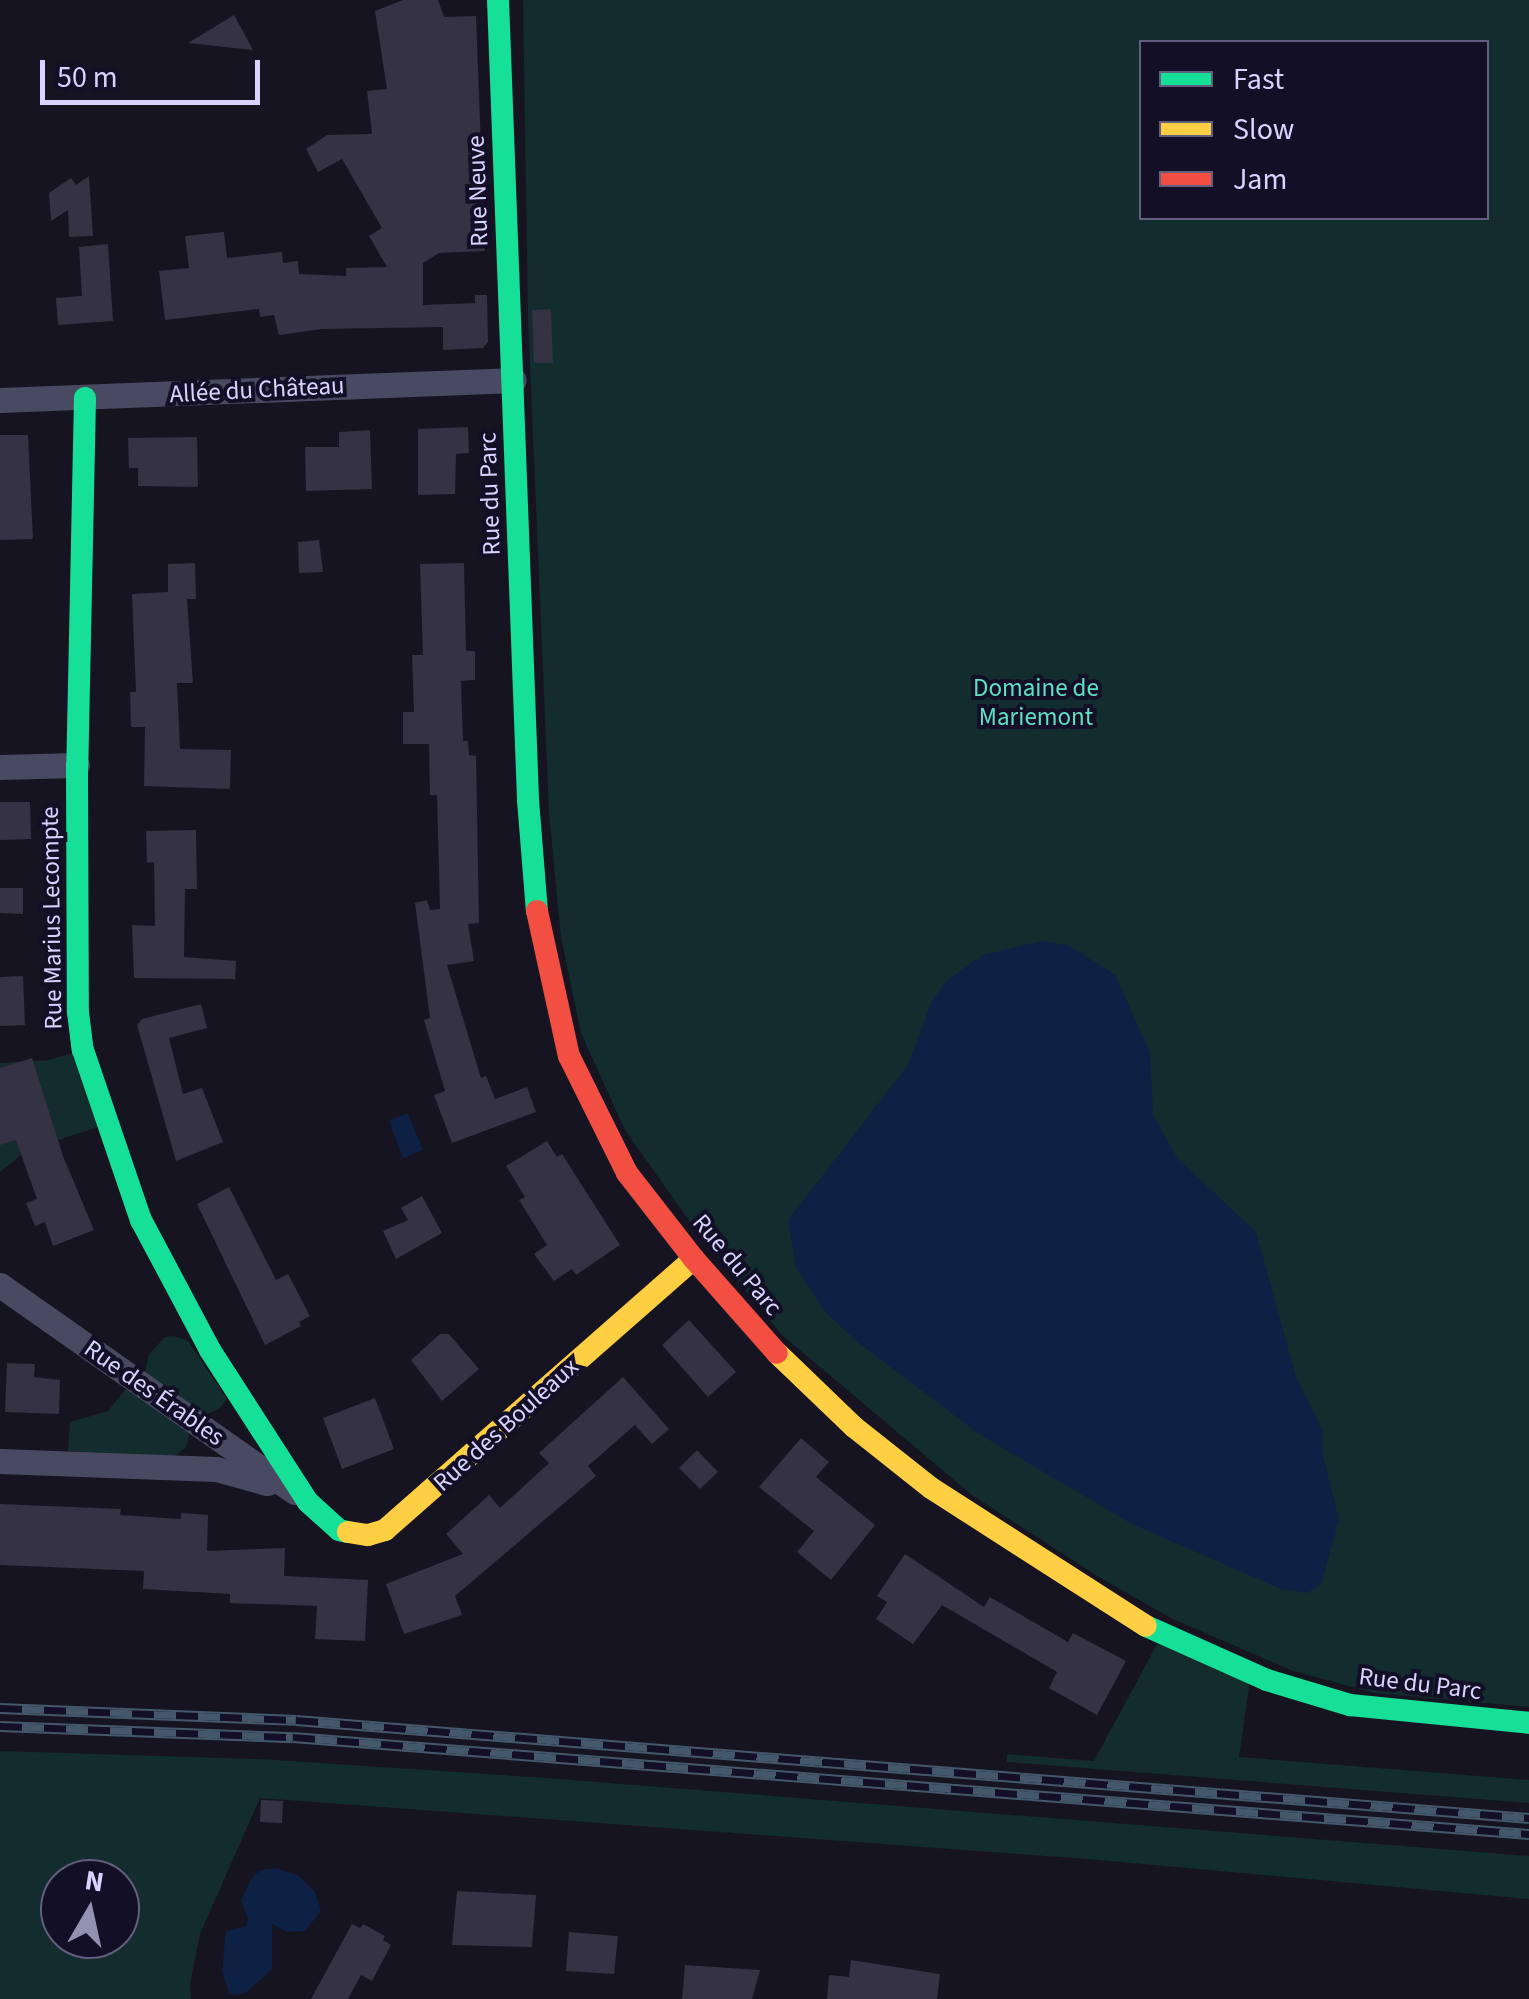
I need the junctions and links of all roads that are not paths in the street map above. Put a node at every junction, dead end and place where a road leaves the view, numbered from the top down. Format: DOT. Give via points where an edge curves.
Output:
graph roads {
  1 [pos="498,0"];
  2 [pos="514,380"];
  3 [pos="86,398"];
  4 [pos="0,400"];
  5 [pos="77,766"];
  6 [pos="0,767"];
  7 [pos="694,1259"];
  8 [pos="0,1285"];
  9 [pos="242,1402"];
  10 [pos="0,1461"];
  11 [pos="308,1502"];
  12 [pos="1529,1723"];
  1 -- 2 [label="street, Rue Neuve"];
  2 -- 3 [label="street, Allée du Château"];
  2 -- 7 [label="street, Rue du Parc" via="528,800 546,971 568,1056 605,1134"];
  3 -- 4 [label="street, Allée du Château"];
  3 -- 5 [label="street, Rue Marius Lecompte"];
  5 -- 6 [label="street"];
  5 -- 9 [label="street, Rue Marius Lecompte" via="83,1050 140,1220"];
  7 -- 11 [label="street, Rue des Bouleaux" via="385,1530 339,1530"];
  7 -- 12 [label="street, Rue du Parc" via="788,1365 870,1439 1009,1542 1162,1635 1267,1680 1350,1705"];
  8 -- 11 [label="street, Rue des Érables"];
  9 -- 11 [label="street, Rue des Bouleaux"];
  10 -- 11 [label="street, Rue des Bouleaux" via="234,1471"];
}
